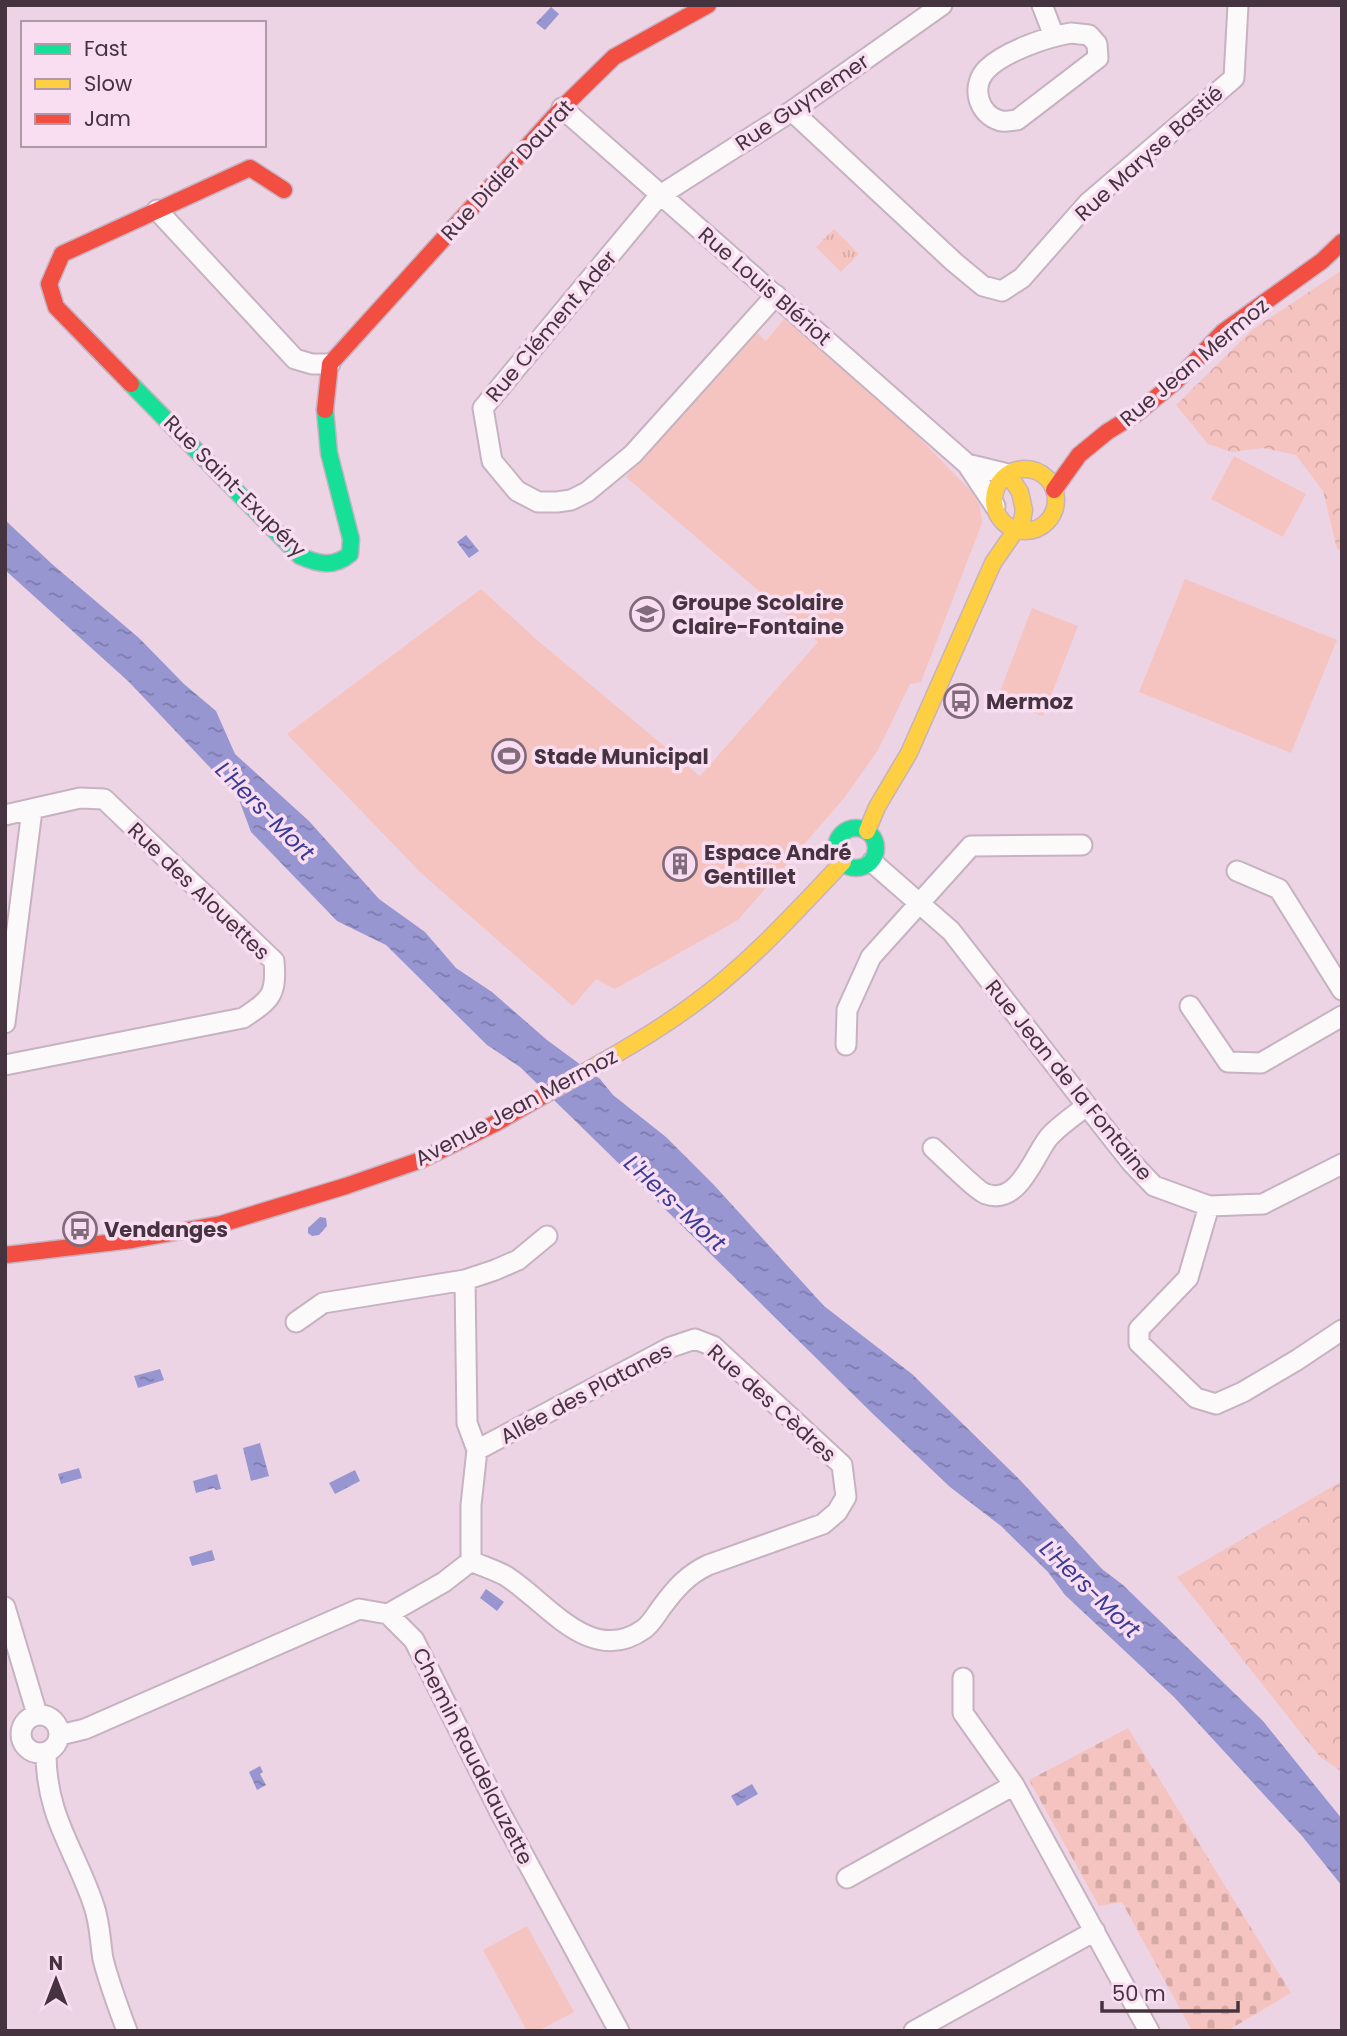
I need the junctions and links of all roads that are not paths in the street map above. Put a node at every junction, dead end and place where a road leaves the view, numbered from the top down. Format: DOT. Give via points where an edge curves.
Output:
graph roads {
  1 [pos="708,5"];
  2 [pos="942,5"];
  3 [pos="1042,5"];
  4 [pos="1238,5"];
  5 [pos="1054,36"];
  6 [pos="562,108"];
  7 [pos="792,111"];
  8 [pos="284,190"];
  9 [pos="659,196"];
  10 [pos="157,210"];
  11 [pos="1342,243"];
  12 [pos="776,295"];
  13 [pos="331,364"];
  14 [pos="1079,455"];
  15 [pos="967,464"];
  16 [pos="1035,470"];
  17 [pos="1008,474"];
  18 [pos="1054,490"];
  19 [pos="996,509"];
  20 [pos="1017,529"];
  21 [pos="983,583"];
  22 [pos="32,810"];
  23 [pos="5,815"];
  24 [pos="867,831"];
  25 [pos="1083,845"];
  26 [pos="843,862"];
  27 [pos="872,862"];
  28 [pos="1237,871"];
  29 [pos="920,902"];
  30 [pos="1342,990"];
  31 [pos="1190,1006"];
  32 [pos="1342,1016"];
  33 [pos="5,1023"];
  34 [pos="846,1045"];
  35 [pos="5,1065"];
  36 [pos="1087,1106"];
  37 [pos="933,1148"];
  38 [pos="1342,1164"];
  39 [pos="1209,1206"];
  40 [pos="547,1236"];
  41 [pos="5,1255"];
  42 [pos="465,1280"];
  43 [pos="296,1322"];
  44 [pos="1342,1330"];
  45 [pos="695,1339"];
  46 [pos="477,1450"];
  47 [pos="471,1561"];
  48 [pos="5,1607"];
  49 [pos="388,1614"];
  50 [pos="962,1678"];
  51 [pos="37,1714"];
  52 [pos="60,1735"];
  53 [pos="13,1741"];
  54 [pos="46,1753"];
  55 [pos="1014,1785"];
  56 [pos="847,1878"];
  57 [pos="1095,1931"];
  58 [pos="125,2027"];
  59 [pos="619,2031"];
  60 [pos="914,2031"];
  61 [pos="1149,2031"];
  1 -- 6 [label="street, Rue Didier Daurat" via="614,58"];
  2 -- 7 [label="street, Rue Guynemer"];
  3 -- 5 [label="street"];
  4 -- 7 [label="street, Rue Maryse Bastié" via="1234,78 1088,204 1022,278 1002,291 983,286 954,262"];
  5 -- 5 [label="street" via="986,69 977,84 978,98 988,114 1002,121 1017,120 1098,58 1097,44 1089,35"];
  6 -- 9 [label="street, Rue Louis Blériot"];
  6 -- 13 [label="street, Rue Didier Daurat"];
  7 -- 9 [label="street, Rue Guynemer"];
  8 -- 10 [label="street, Rue Saint-Exupéry" via="250,168"];
  9 -- 12 [label="street, Rue Louis Blériot"];
  9 -- 12 [label="street, Rue Clément Ader" via="483,408 492,461 517,491 538,502 571,500 587,492 633,454"];
  10 -- 13 [label="street" via="295,359 312,365"];
  10 -- 13 [label="street, Rue Saint-Exupéry" via="62,254 49,284 57,307 300,556 320,565 345,559 351,539 327,451 325,389"];
  11 -- 14 [label="street, Rue Jean Mermoz" via="1223,332 1176,381"];
  12 -- 15 [label="street, Rue Louis Blériot"];
  14 -- 16 [label="street, Rue Jean Mermoz"];
  14 -- 18 [label="street, Rue Jean Mermoz"];
  15 -- 17 [label="street, Rue Louis Blériot"];
  15 -- 19 [label="street, Rue Louis Blériot"];
  16 -- 17 [label="street, Rue Jean Mermoz"];
  16 -- 18 [label="street"];
  17 -- 19 [label="street" via="996,488"];
  17 -- 20 [label="street" via="1020,492 1024,510"];
  18 -- 20 [label="street" via="1050,519 1035,529"];
  19 -- 20 [label="street" via="1007,525"];
  19 -- 21 [label="street"];
  20 -- 21 [label="street"];
  21 -- 24 [label="street" via="909,754"];
  22 -- 23 [label="street"];
  22 -- 33 [label="street"];
  22 -- 35 [label="street, Rue des Alouettes" via="80,798 104,799 274,961 276,984 265,1003 243,1018"];
  24 -- 26 [label="street" via="854,828 839,837 836,851"];
  24 -- 27 [label="street" via="876,850"];
  25 -- 29 [label="street" via="971,846"];
  26 -- 27 [label="street" via="859,868"];
  26 -- 41 [label="street, Avenue Jean Mermoz" via="781,928 691,1006 630,1046 421,1160 221,1224 132,1241"];
  27 -- 29 [label="street, Rue Jean de la Fontaine"];
  28 -- 30 [label="street" via="1279,889"];
  29 -- 34 [label="street" via="871,957 847,1010"];
  29 -- 36 [label="street, Rue Jean de la Fontaine" via="951,931"];
  31 -- 32 [label="street" via="1228,1062 1261,1063"];
  36 -- 37 [label="street" via="1046,1140 1019,1184 1002,1195 985,1194"];
  36 -- 39 [label="street, Rue Jean de la Fontaine" via="1154,1186"];
  38 -- 39 [label="street, Rue Jean de la Fontaine" via="1264,1204"];
  39 -- 44 [label="street" via="1188,1278 1139,1329 1139,1343 1196,1398 1216,1404 1243,1392"];
  40 -- 42 [label="street" via="519,1260"];
  42 -- 43 [label="street" via="323,1303"];
  42 -- 46 [label="street" via="467,1423"];
  45 -- 46 [label="street, Allée des Platanes" via="671,1347"];
  45 -- 47 [label="street, Rue des Cèdres" via="713,1346 842,1465 846,1497 837,1512 823,1524 691,1573 648,1626 632,1638 610,1643 587,1638 504,1575"];
  46 -- 47 [label="street"];
  47 -- 49 [label="street"];
  48 -- 51 [label="street"];
  49 -- 52 [label="street" via="359,1609 85,1729"];
  49 -- 59 [label="street, Chemin Raudelauzette" via="414,1640 500,1812"];
  50 -- 55 [label="street" via="963,1713"];
  51 -- 52 [label="street" via="53,1719"];
  51 -- 53 [label="street" via="24,1721"];
  52 -- 54 [label="street"];
  53 -- 54 [label="street"];
  54 -- 58 [label="street" via="51,1803 95,1907 103,1957"];
  55 -- 56 [label="street"];
  55 -- 57 [label="street"];
  57 -- 60 [label="street"];
  57 -- 61 [label="street"];
}
